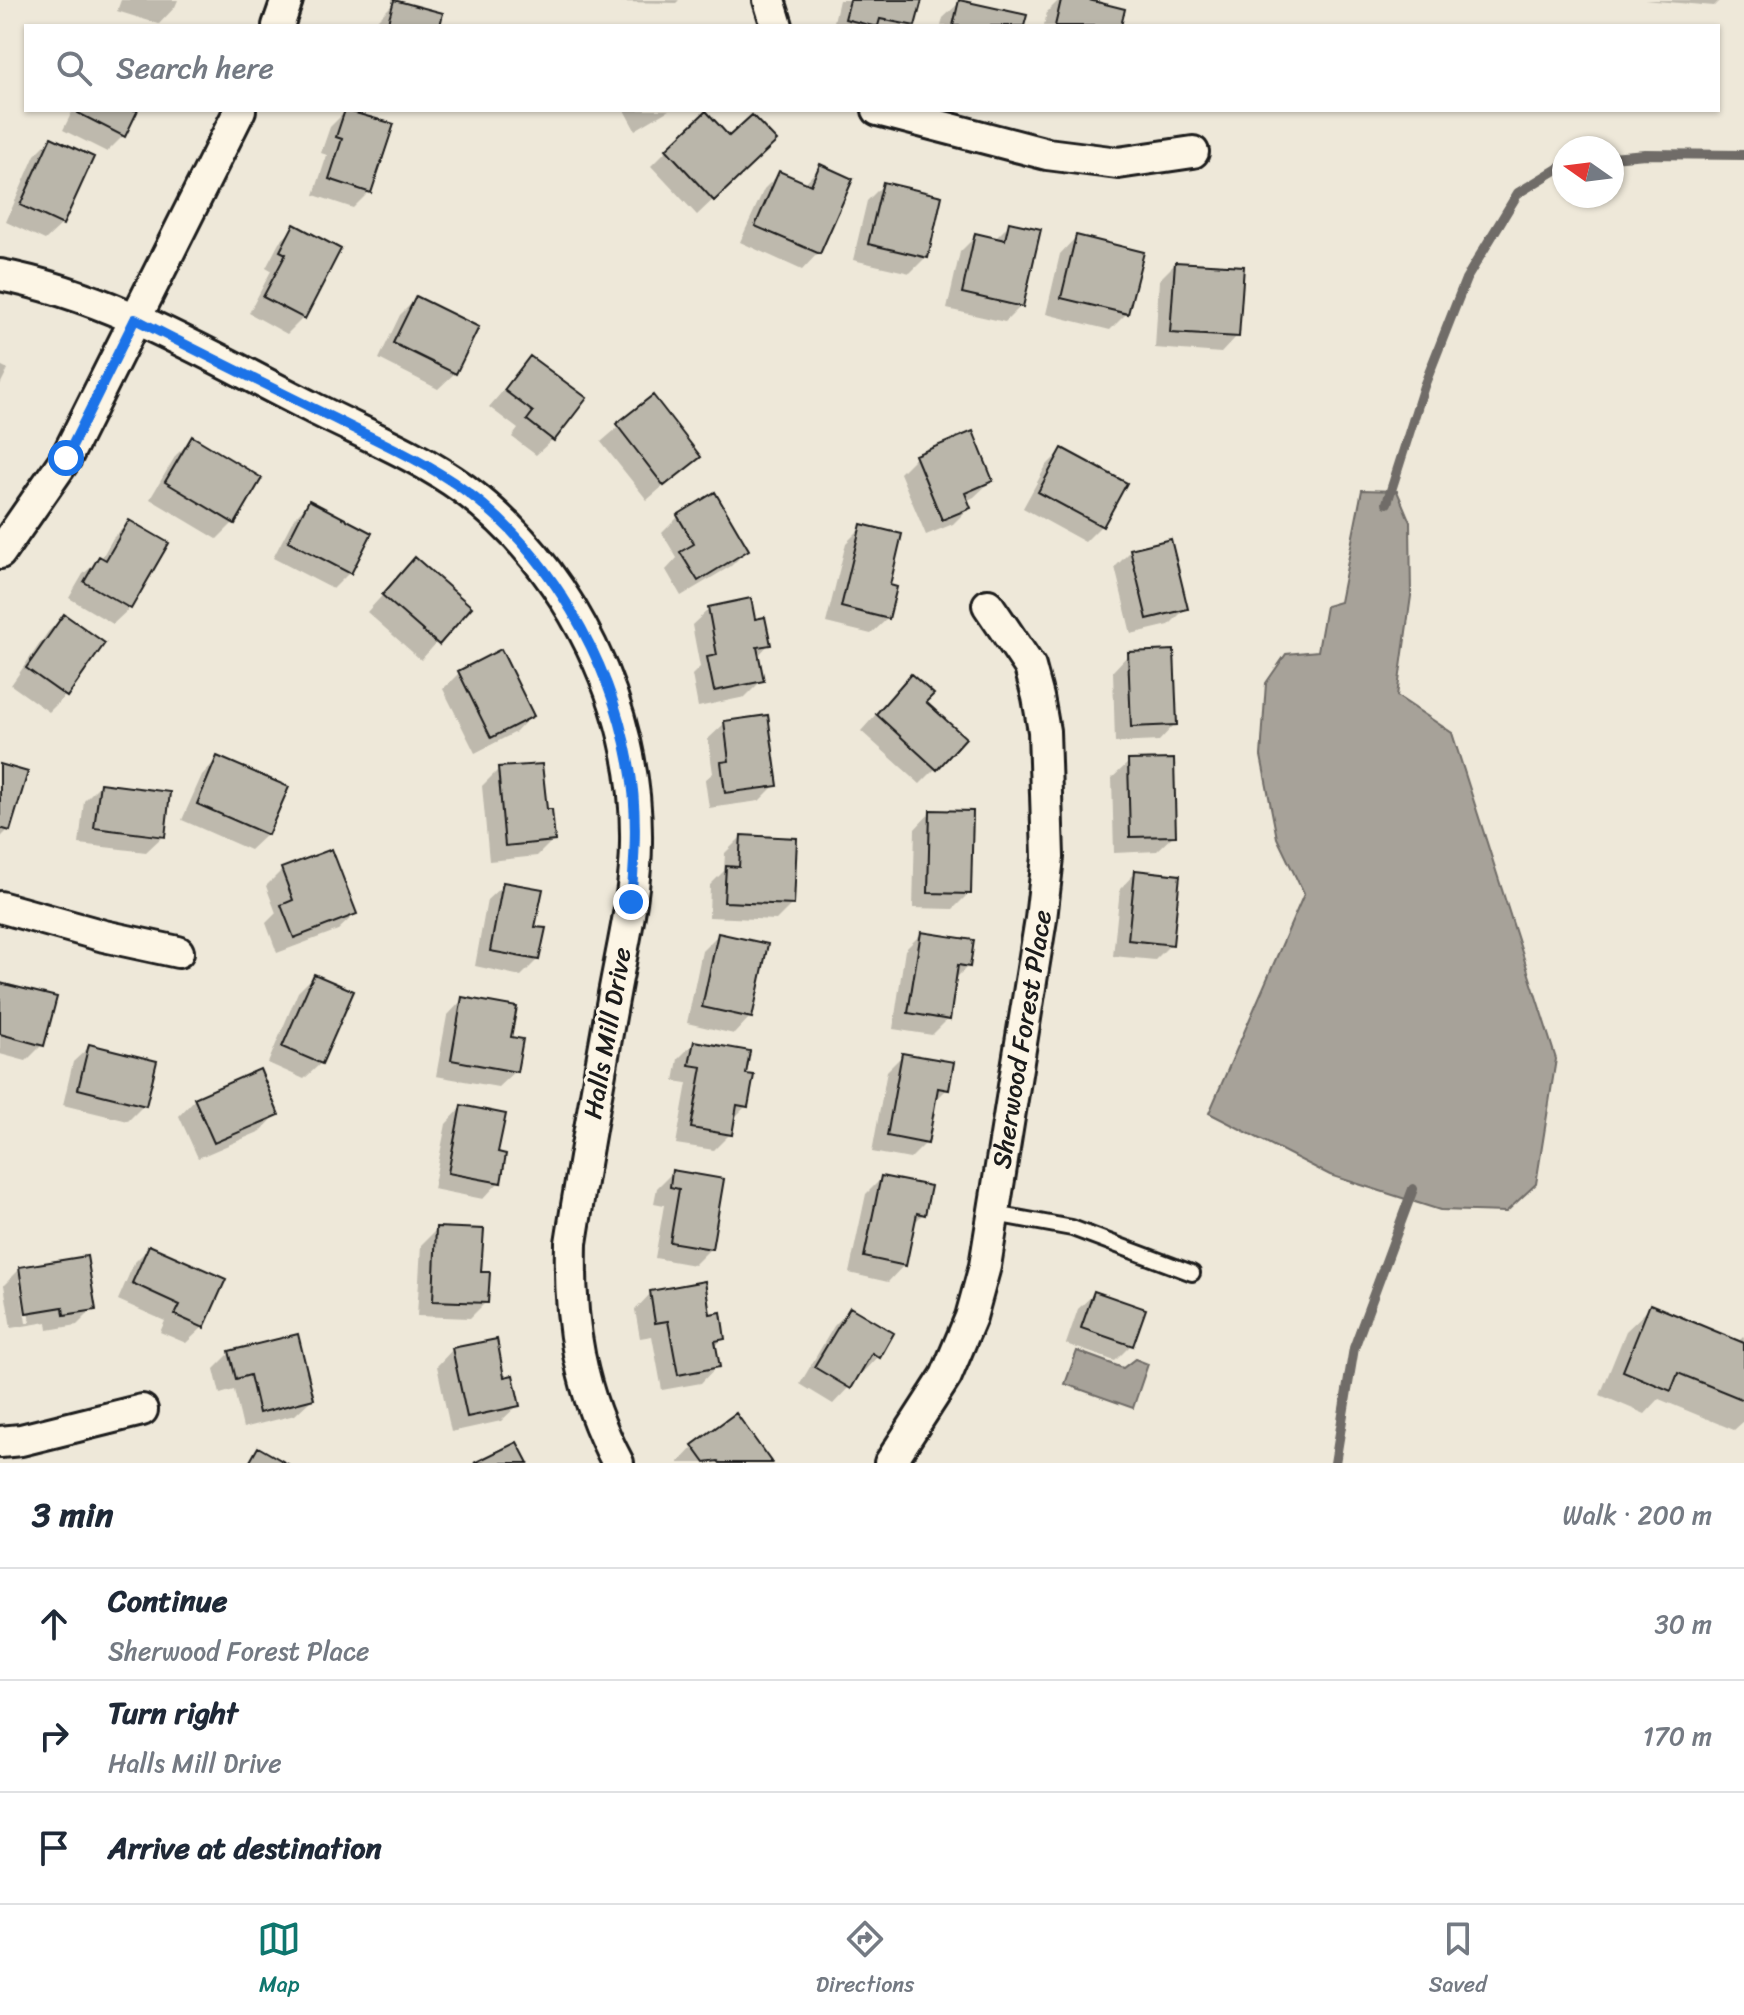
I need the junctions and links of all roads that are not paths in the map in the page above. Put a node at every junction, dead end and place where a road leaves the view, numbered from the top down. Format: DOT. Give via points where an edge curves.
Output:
graph roads {
  1 [pos="287,0"];
  2 [pos="769,0"];
  3 [pos="279,24"];
  4 [pos="776,24"];
  5 [pos="239,112"];
  6 [pos="886,112"];
  7 [pos="1193,152"];
  8 [pos="0,275"];
  9 [pos="135,319"];
  10 [pos="0,553"];
  11 [pos="988,605"];
  12 [pos="0,907"];
  13 [pos="178,952"];
  14 [pos="995,1214"];
  15 [pos="1192,1273"];
  16 [pos="142,1410"];
  17 [pos="0,1442"];
  18 [pos="618,1463"];
  19 [pos="890,1463"];
  1 -- 3 [label="street"];
  2 -- 4 [label="street"];
  5 -- 9 [label="street"];
  6 -- 7 [label="street" via="1047,154 1104,162"];
  8 -- 9 [label="street, Halls Mill Drive" via="82,295"];
  9 -- 10 [label="street" via="66,458"];
  9 -- 18 [label="street, Halls Mill Drive" via="411,457 463,489 533,557 598,660 630,764 636,842 631,902 573,1229 570,1294 588,1397"];
  11 -- 14 [label="street, Sherwood Forest Place" via="1030,667 1044,731 1048,857"];
  12 -- 13 [label="street"];
  14 -- 15 [label="lane" via="1072,1228"];
  14 -- 19 [label="street, Sherwood Forest Place" via="971,1317 946,1376"];
  16 -- 17 [label="street"];
}
